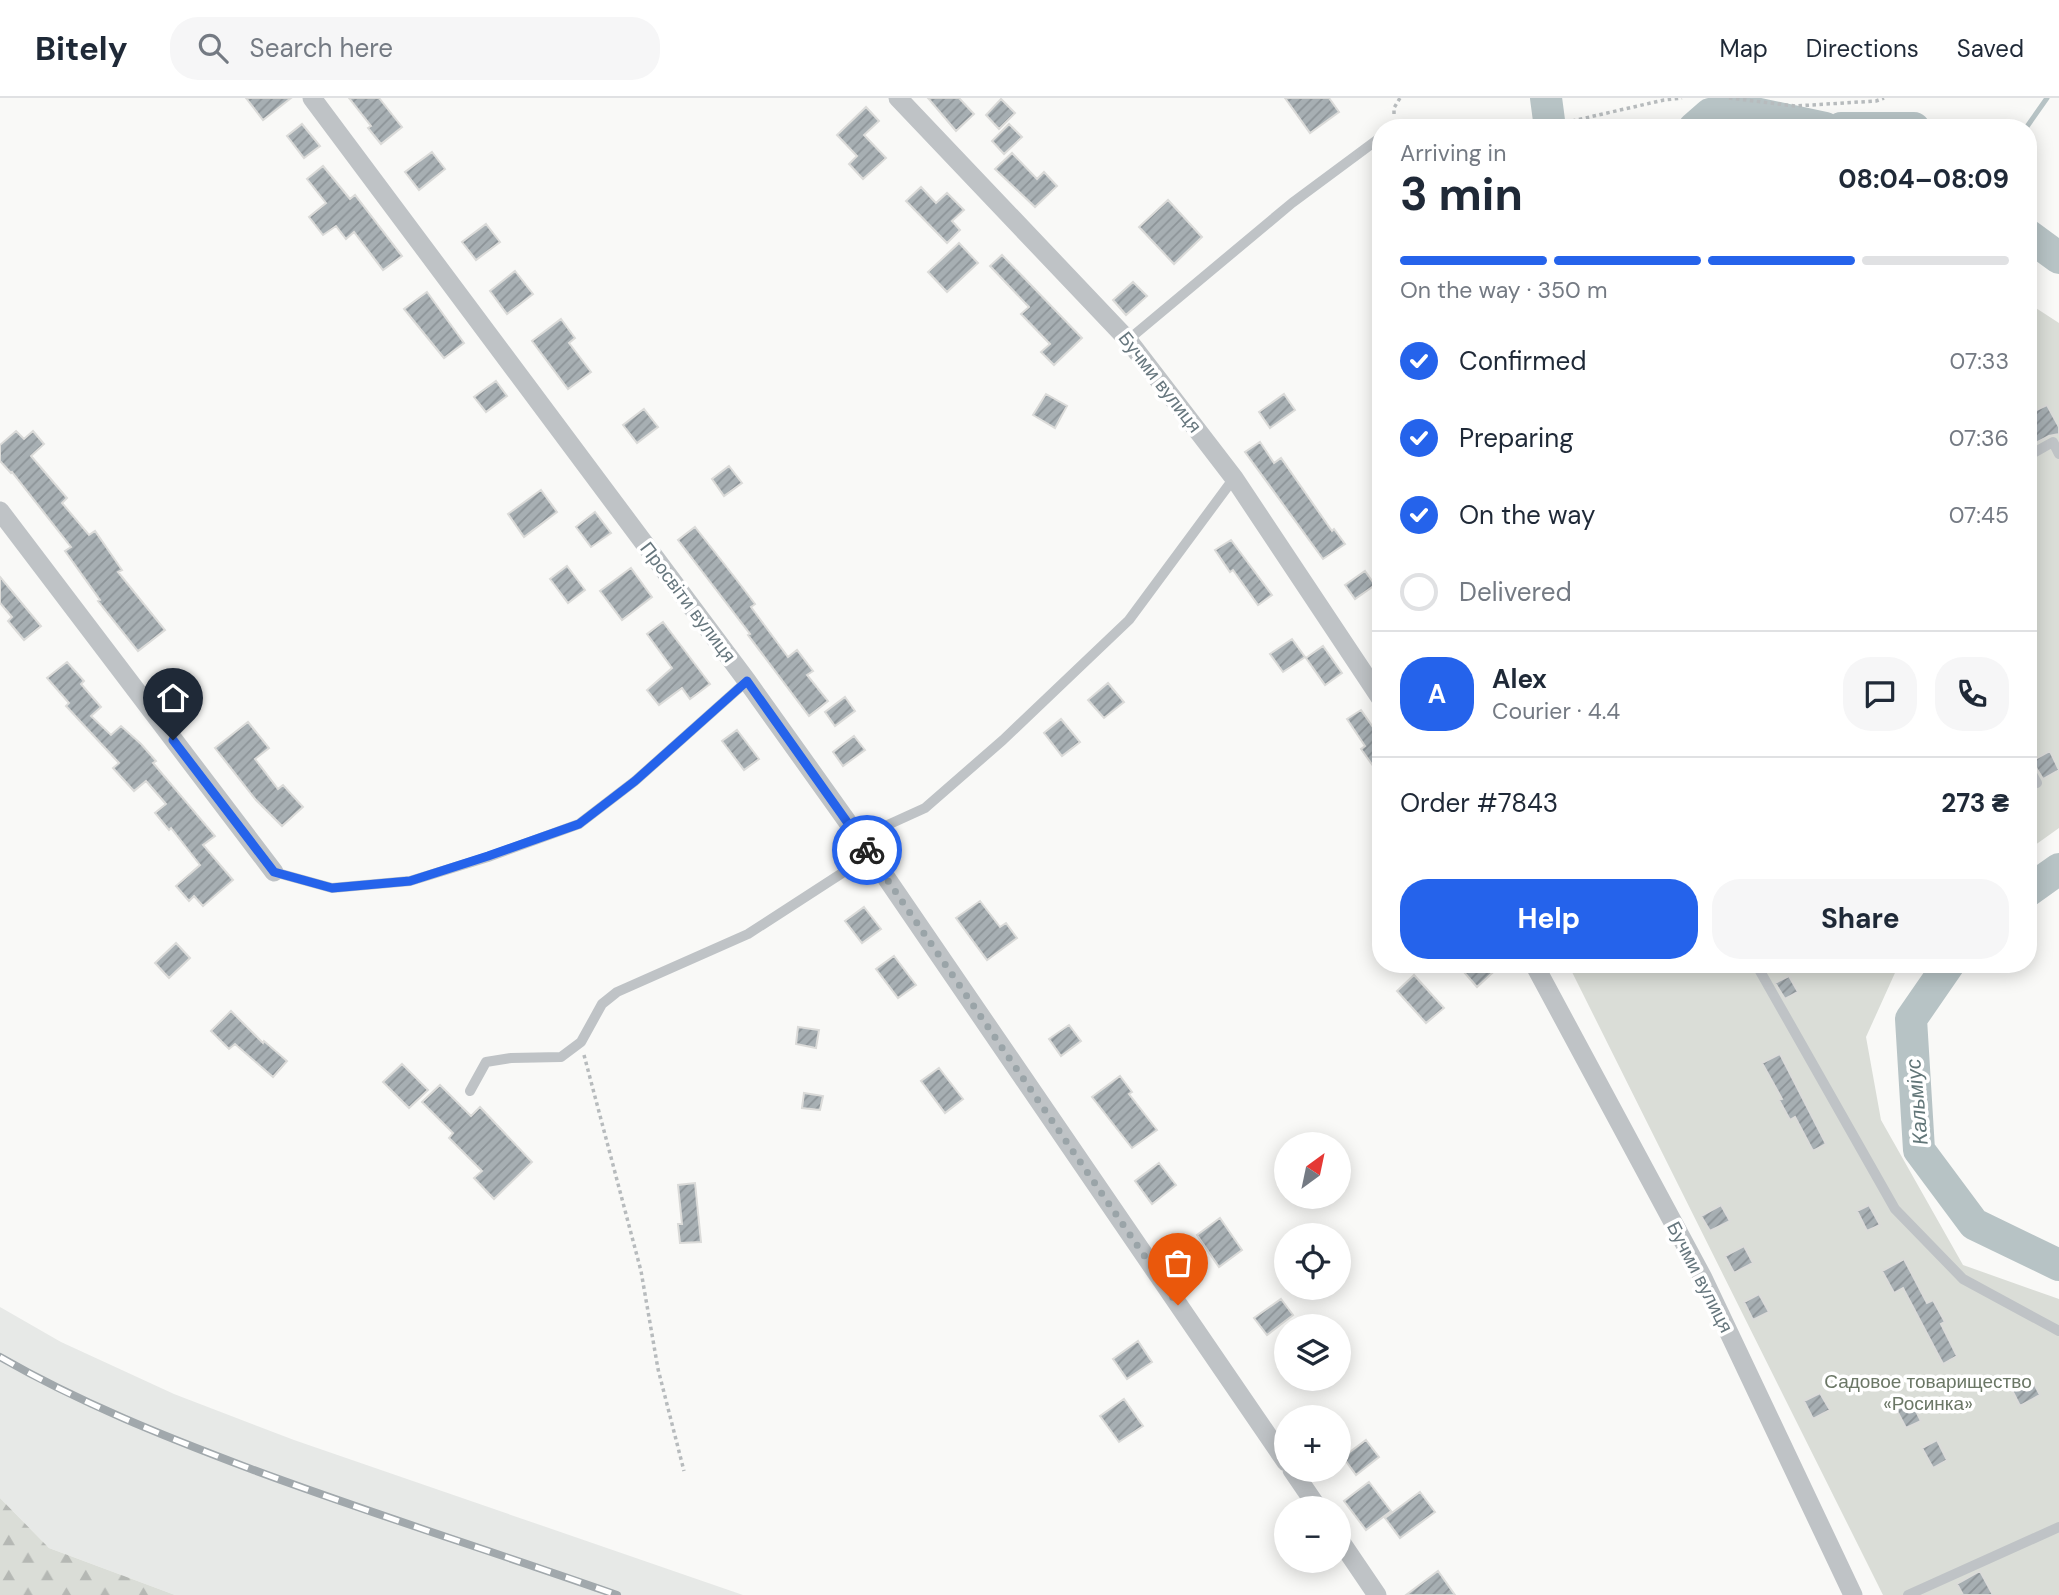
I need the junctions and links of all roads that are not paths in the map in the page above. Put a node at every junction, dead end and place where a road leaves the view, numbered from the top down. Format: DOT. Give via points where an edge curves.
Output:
graph roads {
  1 [pos="312,98"];
  2 [pos="898,98"];
  3 [pos="1372,144"];
  4 [pos="1128,340"];
  5 [pos="2037,451"];
  6 [pos="2059,454"];
  7 [pos="1234,478"];
  8 [pos="0,511"];
  9 [pos="747,681"];
  10 [pos="1372,685"];
  11 [pos="859,838"];
  12 [pos="870,855"];
  13 [pos="274,872"];
  14 [pos="1539,973"];
  15 [pos="1761,973"];
  16 [pos="470,1091"];
  17 [pos="2059,1331"];
  18 [pos="1274,1444"];
  19 [pos="2059,1527"];
  20 [pos="1351,1557"];
  21 [pos="1377,1595"];
  22 [pos="1853,1595"];
  23 [pos="1908,1595"];
  1 -- 9 [label="street, Просвіти вулиця"];
  2 -- 4 [label="street, Бучми вулиця"];
  3 -- 4 [label="lane" via="1292,203"];
  4 -- 7 [label="street, Бучми вулиця"];
  5 -- 6 [label="lane" via="2053,442"];
  7 -- 10 [label="street, Бучми вулиця"];
  7 -- 11 [label="lane" via="1129,620 925,808"];
  8 -- 13 [label="street"];
  9 -- 11 [label="street, Просвіти вулиця"];
  9 -- 13 [label="lane" via="635,781 579,824 410,881 332,888"];
  11 -- 12 [label="street, Просвіти вулиця"];
  12 -- 16 [label="lane" via="748,934 617,992 602,1004 581,1042 561,1056 486,1062"];
  12 -- 18 [label="street, Просвіти вулиця"];
  14 -- 22 [label="street, Бучми вулиця" via="1703,1278"];
  15 -- 17 [label="lane" via="1895,1209 1963,1279"];
  19 -- 23 [label="lane"];
  20 -- 21 [label="street"];
}
